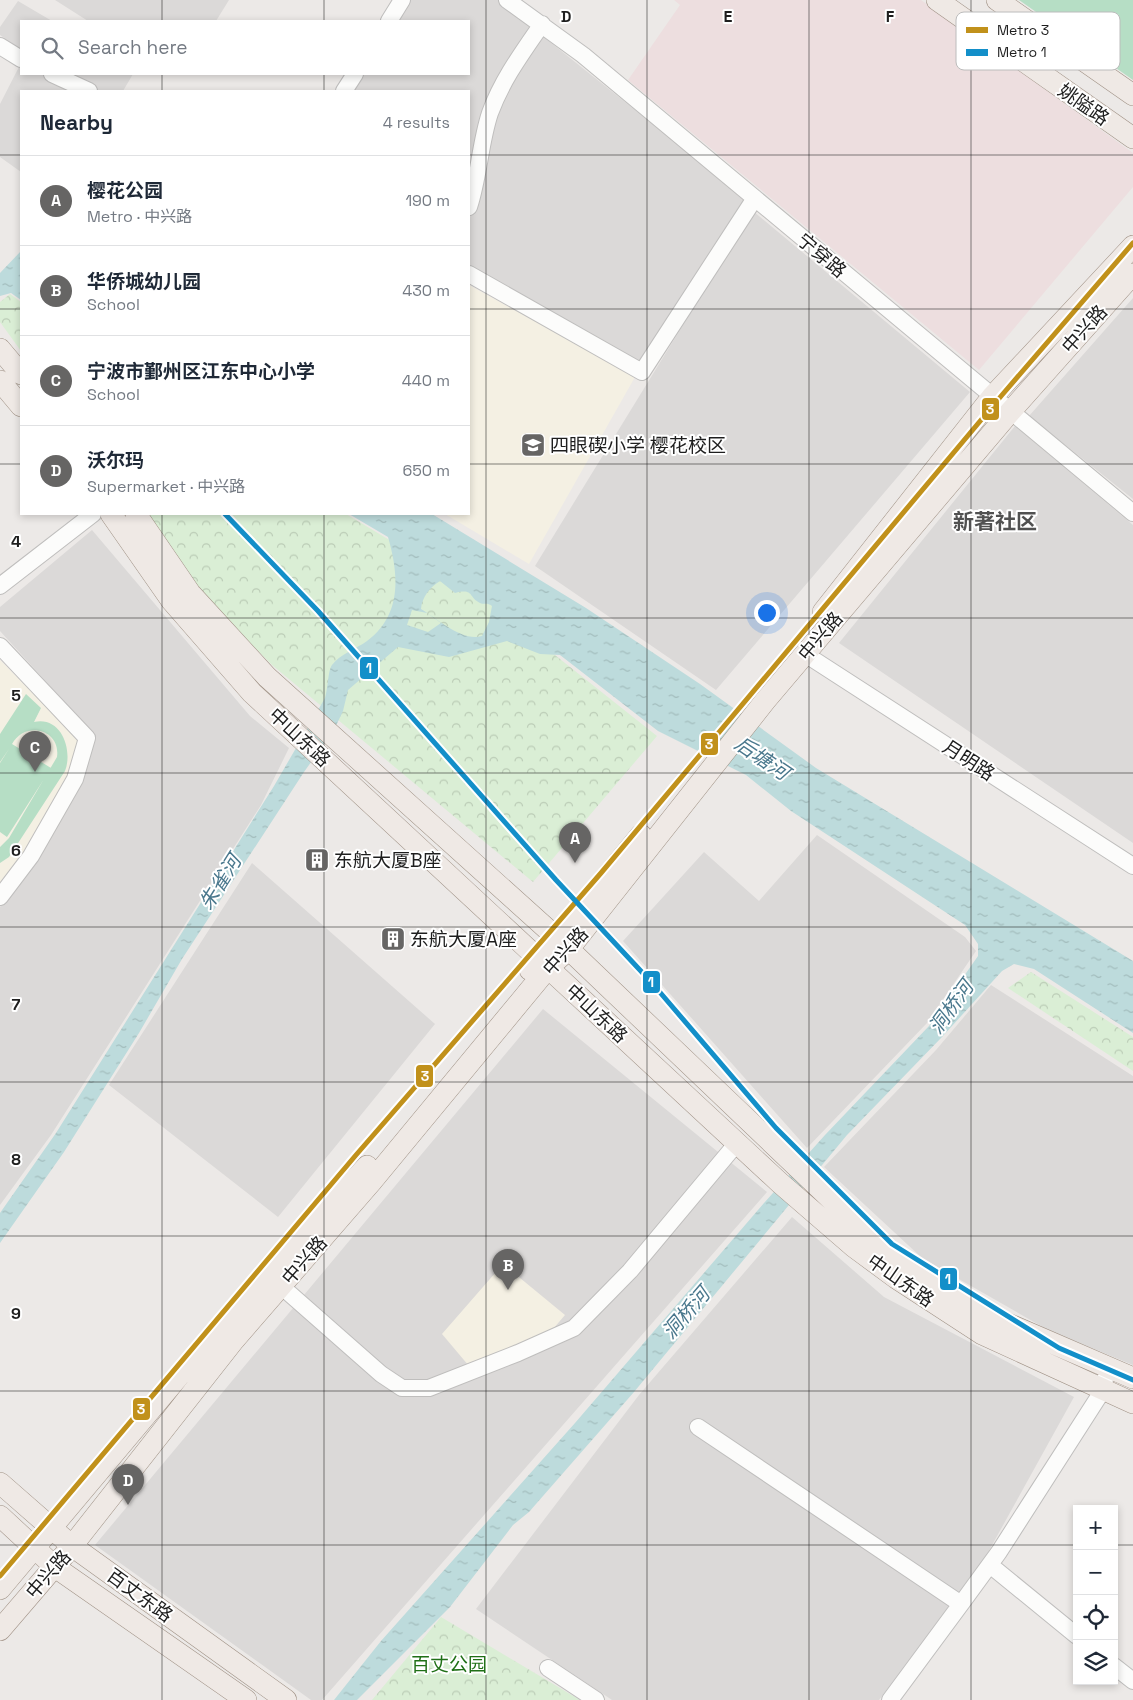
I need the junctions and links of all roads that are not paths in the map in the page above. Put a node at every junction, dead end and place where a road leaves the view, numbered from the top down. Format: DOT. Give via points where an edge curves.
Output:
graph roads {
  1 [pos="402,0"];
  2 [pos="507,0"];
  3 [pos="937,0"];
  4 [pos="997,0"];
  5 [pos="1014,12"];
  6 [pos="956,13"];
  7 [pos="389,20"];
  8 [pos="542,24"];
  9 [pos="0,46"];
  10 [pos="20,58"];
  11 [pos="1036,70"];
  12 [pos="1097,70"];
  13 [pos="54,75"];
  14 [pos="354,75"];
  15 [pos="87,90"];
  16 [pos="345,90"];
  17 [pos="1133,95"];
  18 [pos="1133,138"];
  19 [pos="755,198"];
  20 [pos="470,204"];
  21 [pos="1133,246"];
  22 [pos="1133,274"];
  23 [pos="470,275"];
  24 [pos="0,349"];
  25 [pos="20,373"];
  26 [pos="0,381"];
  27 [pos="992,397"];
  28 [pos="20,405"];
  29 [pos="1010,412"];
  30 [pos="1133,513"];
  31 [pos="92,515"];
  32 [pos="112,515"];
  33 [pos="137,515"];
  34 [pos="0,586"];
  35 [pos="0,646"];
  36 [pos="805,654"];
  37 [pos="762,697"];
  38 [pos="300,722"];
  39 [pos="1133,866"];
  40 [pos="0,897"];
  41 [pos="562,944"];
  42 [pos="544,964"];
  43 [pos="737,1144"];
  44 [pos="281,1286"];
  45 [pos="1108,1368"];
  46 [pos="1133,1378"];
  47 [pos="1103,1390"];
  48 [pos="1133,1403"];
  49 [pos="698,1426"];
  50 [pos="0,1483"];
  51 [pos="0,1516"];
  52 [pos="51,1529"];
  53 [pos="72,1546"];
  54 [pos="34,1549"];
  55 [pos="990,1565"];
  56 [pos="55,1567"];
  57 [pos="0,1589"];
  58 [pos="961,1604"];
  59 [pos="0,1630"];
  60 [pos="1073,1633"];
  61 [pos="548,1668"];
  62 [pos="1118,1669"];
  63 [pos="1133,1681"];
  64 [pos="246,1700"];
  65 [pos="286,1700"];
  66 [pos="596,1700"];
  67 [pos="890,1700"];
  1 -- 7 [label="street"];
  2 -- 8 [label="street, 宁穿路"];
  3 -- 6 [label="main road, 姚隘路"];
  4 -- 5 [label="main road, 姚隘路"];
  8 -- 19 [label="street, 宁穿路"];
  8 -- 20 [label="street" via="505,77 489,115"];
  9 -- 10 [label="street"];
  11 -- 18 [label="main road, 姚隘路"];
  12 -- 17 [label="main road, 姚隘路"];
  13 -- 15 [label="street"];
  14 -- 16 [label="street"];
  19 -- 23 [label="street" via="642,372"];
  19 -- 27 [label="street, 宁穿路"];
  21 -- 27 [label="main road, 中兴路"];
  22 -- 29 [label="main road, 中兴路"];
  24 -- 25 [label="main road"];
  26 -- 28 [label="main road"];
  27 -- 29 [label="street, 宁穿路"];
  27 -- 37 [label="main road, 中兴路"];
  29 -- 30 [label="street, 宁穿路"];
  29 -- 36 [label="main road, 中兴路"];
  31 -- 34 [label="street"];
  32 -- 38 [label="main road, 中山东路" via="171,600 252,692"];
  33 -- 38 [label="main road, 中山东路" via="190,593 267,677"];
  35 -- 40 [label="street" via="87,738 75,779 31,856"];
  36 -- 37 [label="main road, 中兴路"];
  36 -- 39 [label="street, 月明路"];
  37 -- 41 [label="main road, 中兴路"];
  38 -- 41 [label="main road, 中山东路" via="345,748"];
  38 -- 42 [label="main road, 中山东路" via="333,768"];
  41 -- 42 [label="main road, 中兴路"];
  41 -- 45 [label="main road, 中山东路" via="879,1245 930,1281 999,1320"];
  42 -- 43 [label="main road, 中山东路"];
  42 -- 44 [label="main road, 中兴路" via="372,1181"];
  42 -- 52 [label="main road, 中兴路" via="371,1162 236,1308"];
  43 -- 44 [label="street" via="630,1271 574,1328 429,1388 402,1388 380,1374"];
  43 -- 47 [label="main road, 中山东路" via="854,1247 896,1278 982,1334"];
  44 -- 53 [label="main road, 中兴路" via="234,1340"];
  45 -- 46 [label="main road, 中山东路"];
  45 -- 47 [label="street"];
  47 -- 48 [label="main road, 中山东路"];
  47 -- 55 [label="street"];
  49 -- 58 [label="street"];
  50 -- 52 [label="main road, 百丈东路"];
  51 -- 54 [label="main road, 百丈东路"];
  52 -- 53 [label="main road, 百丈东路"];
  52 -- 54 [label="main road, 中兴路"];
  53 -- 56 [label="main road, 中兴路"];
  53 -- 65 [label="main road, 百丈东路"];
  54 -- 56 [label="main road, 百丈东路"];
  54 -- 57 [label="main road, 中兴路"];
  55 -- 58 [label="street"];
  55 -- 60 [label="street"];
  56 -- 59 [label="main road, 中兴路"];
  56 -- 64 [label="main road, 百丈东路"];
  58 -- 67 [label="street"];
  61 -- 66 [label="street"];
  62 -- 63 [label="street"];
}
